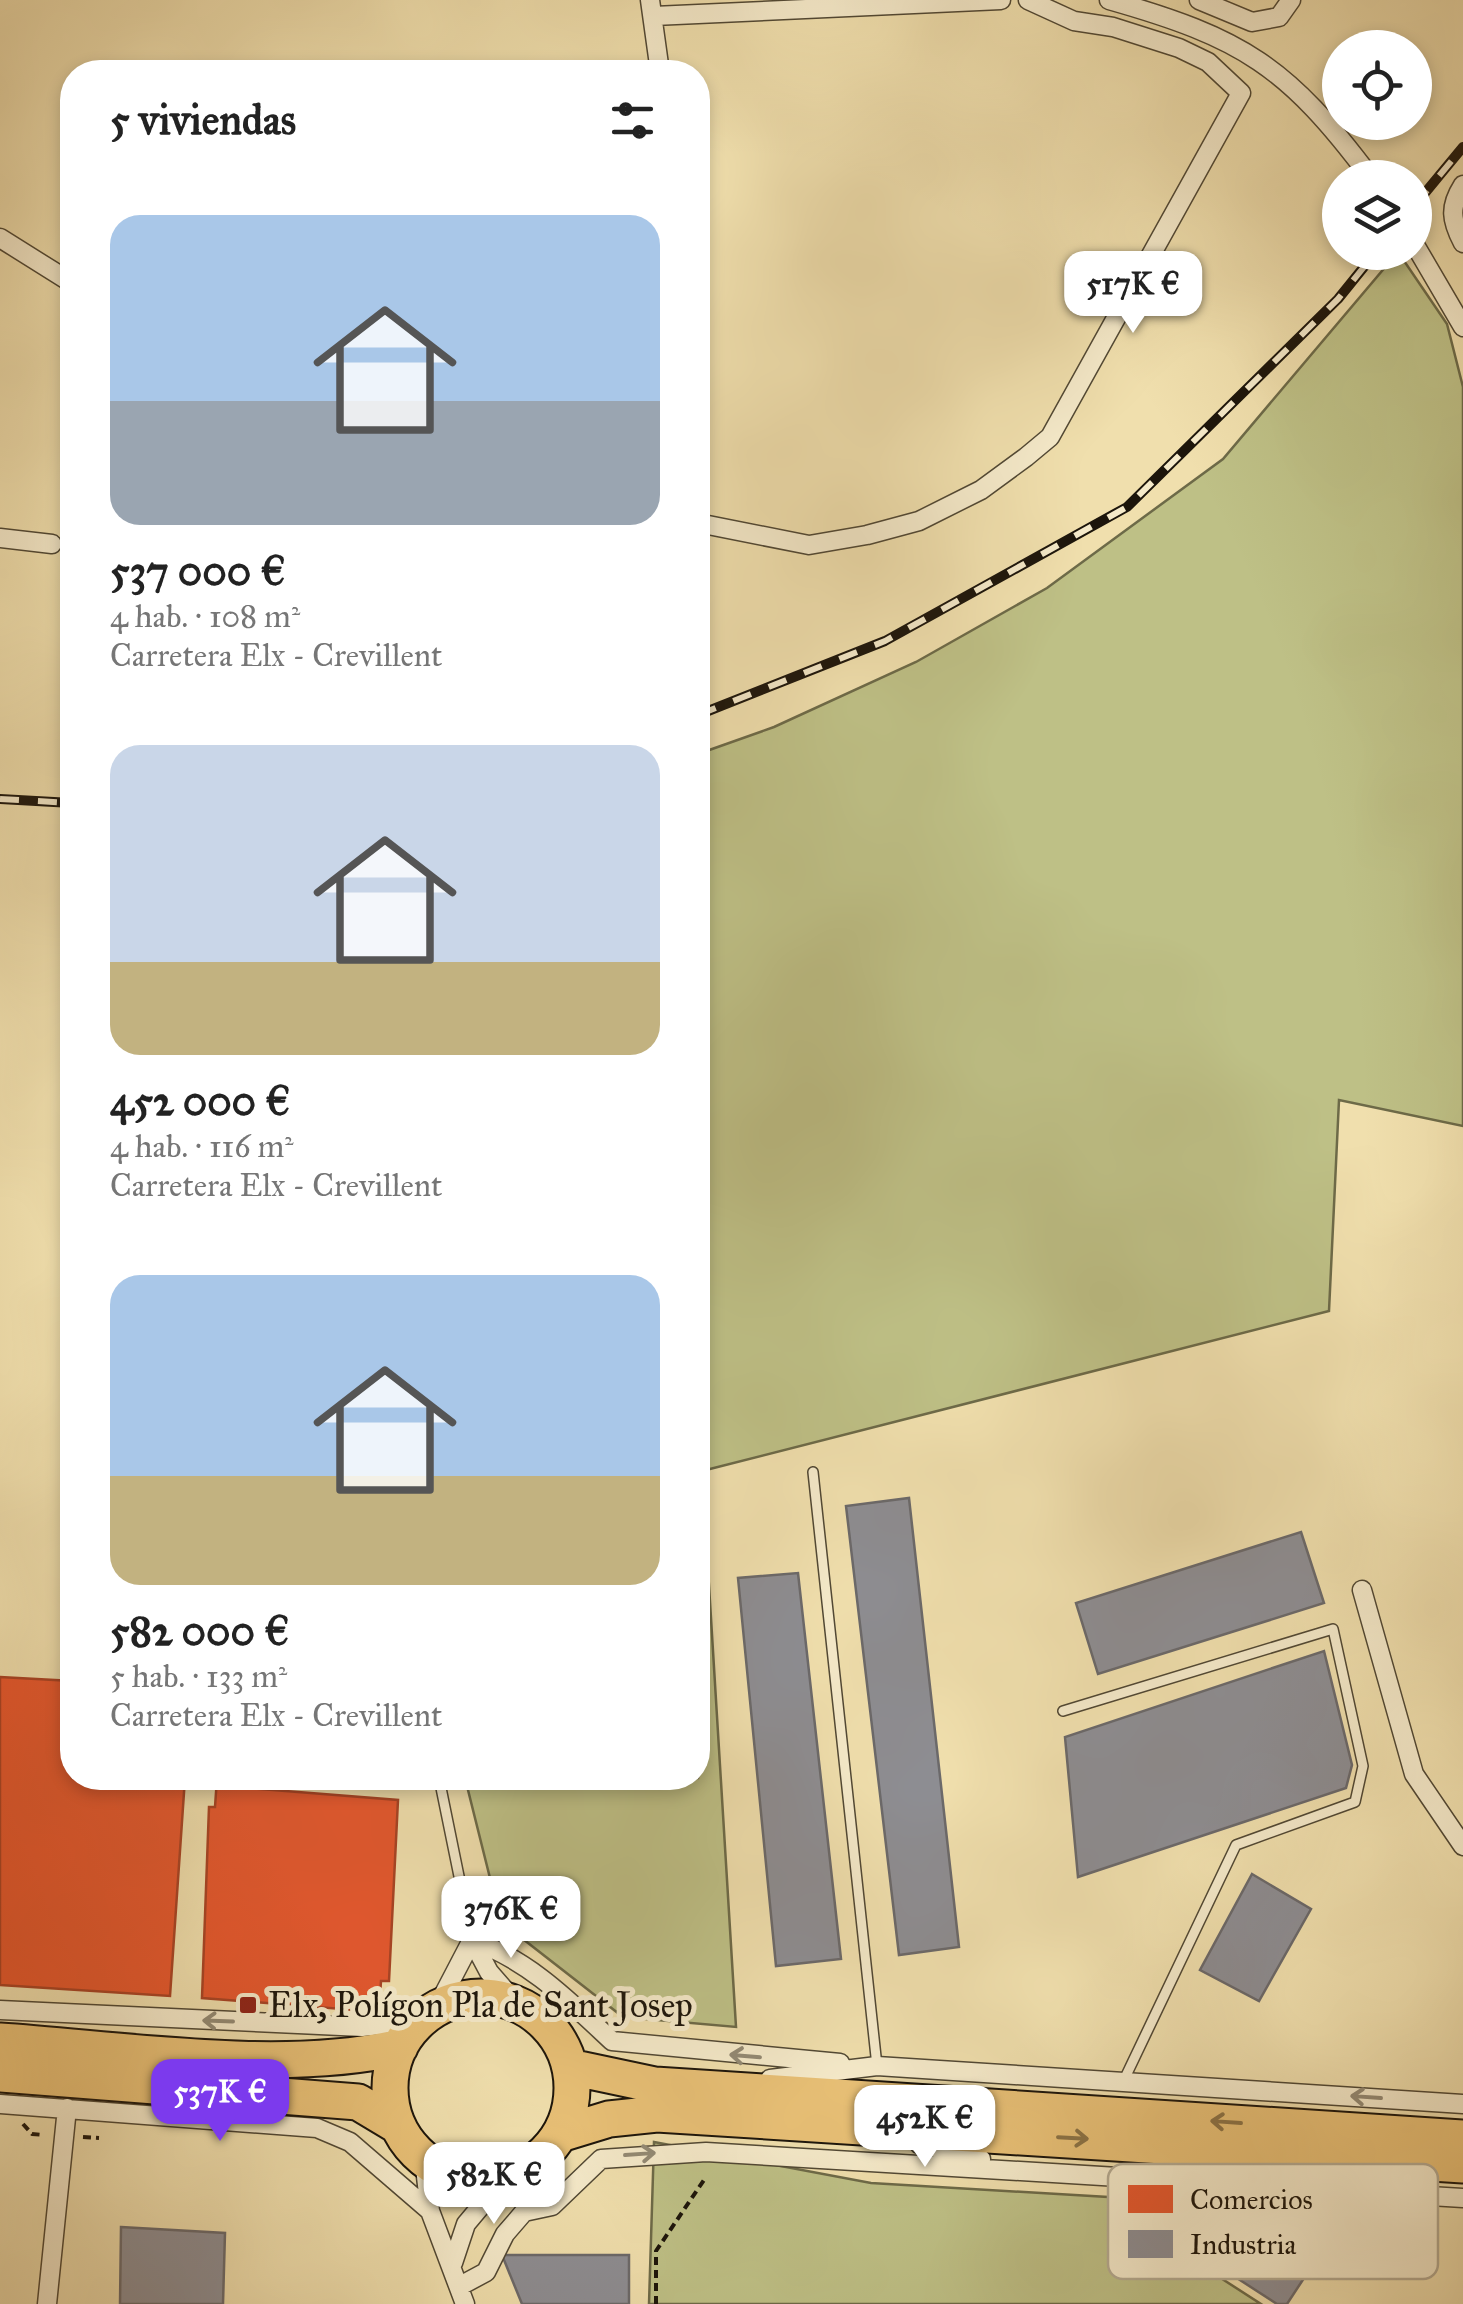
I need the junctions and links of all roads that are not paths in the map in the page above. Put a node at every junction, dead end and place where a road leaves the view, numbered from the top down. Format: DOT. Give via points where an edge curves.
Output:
graph roads {
  1 [pos="1001,0"];
  2 [pos="1028,0"];
  3 [pos="1109,0"];
  4 [pos="1198,0"];
  5 [pos="1291,0"];
  6 [pos="652,8"];
  7 [pos="658,60"];
  8 [pos="1357,160"];
  9 [pos="1463,185"];
  10 [pos="0,238"];
  11 [pos="1463,243"];
  12 [pos="1430,270"];
  13 [pos="60,276"];
  14 [pos="1463,327"];
  15 [pos="710,525"];
  16 [pos="0,538"];
  17 [pos="52,544"];
  18 [pos="813,1472"];
  19 [pos="1362,1590"];
  20 [pos="1062,1711"];
  21 [pos="441,1790"];
  22 [pos="1463,1846"];
  23 [pos="472,1940"];
  24 [pos="517,2004"];
  25 [pos="0,2010"];
  26 [pos="419,2025"];
  27 [pos="0,2032"];
  28 [pos="0,2041"];
  29 [pos="64,2045"];
  30 [pos="878,2066"];
  31 [pos="570,2067"];
  32 [pos="0,2077"];
  33 [pos="1123,2082"];
  34 [pos="698,2088"];
  35 [pos="0,2104"];
  36 [pos="1463,2104"];
  37 [pos="67,2108"];
  38 [pos="836,2124"];
  39 [pos="398,2126"];
  40 [pos="560,2134"];
  41 [pos="1463,2138"];
  42 [pos="424,2159"];
  43 [pos="1463,2164"];
  44 [pos="1026,2169"];
  45 [pos="1108,2174"];
  46 [pos="507,2175"];
  47 [pos="1438,2196"];
  48 [pos="1463,2198"];
  49 [pos="430,2211"];
  50 [pos="452,2263"];
  51 [pos="462,2295"];
  52 [pos="47,2304"];
  1 -- 6 [label="street"];
  2 -- 15 [label="street" via="1074,20 1179,48 1208,62 1241,93 1050,437 981,490 919,521 867,535 810,545"];
  3 -- 8 [label="street" via="1225,38 1261,59 1320,113"];
  4 -- 5 [label="street" via="1252,22 1279,17"];
  6 -- 7 [label="street"];
  9 -- 11 [label="street" via="1453,200 1452,222"];
  10 -- 13 [label="street"];
  12 -- 14 [label="street"];
  16 -- 17 [label="street"];
  18 -- 30 [label="lane"];
  19 -- 22 [label="street" via="1414,1774"];
  20 -- 33 [label="lane" via="1333,1629 1364,1766 1354,1802 1236,1845"];
  21 -- 23 [label="lane"];
  23 -- 24 [label="street"];
  23 -- 26 [label="street"];
  30 -- 23 [label="street, one-way" via="612,2042 534,1971"];
  24 -- 26 [label="highway" via="476,1997"];
  24 -- 31 [label="highway" via="546,2025"];
  26 -- 25 [label="street, one-way"];
  26 -- 29 [label="highway" via="353,2058"];
  26 -- 39 [label="highway" via="390,2092"];
  27 -- 29 [label="lane"];
  28 -- 29 [label="highway"];
  30 -- 33 [label="street"];
  30 -- 34 [label="street"];
  31 -- 34 [label="highway"];
  31 -- 40 [label="highway" via="568,2115"];
  32 -- 39 [label="highway" via="358,2102"];
  36 -- 33 [label="street, one-way"];
  41 -- 34 [label="highway, one-way"];
  35 -- 37 [label="street"];
  37 -- 49 [label="street" via="318,2128 350,2142"];
  37 -- 52 [label="street"];
  38 -- 40 [label="highway" via="657,2114"];
  38 -- 43 [label="highway, one-way"];
  38 -- 44 [label="street"];
  39 -- 42 [label="highway"];
  40 -- 46 [label="highway" via="542,2156"];
  42 -- 46 [label="highway" via="471,2178"];
  42 -- 49 [label="street"];
  44 -- 45 [label="street"];
  51 -- 44 [label="street, one-way" via="486,2272 524,2212 552,2206 601,2159 706,2152"];
  46 -- 50 [label="street" via="466,2224"];
  47 -- 48 [label="street"];
  49 -- 50 [label="street"];
  50 -- 51 [label="street"];
}
